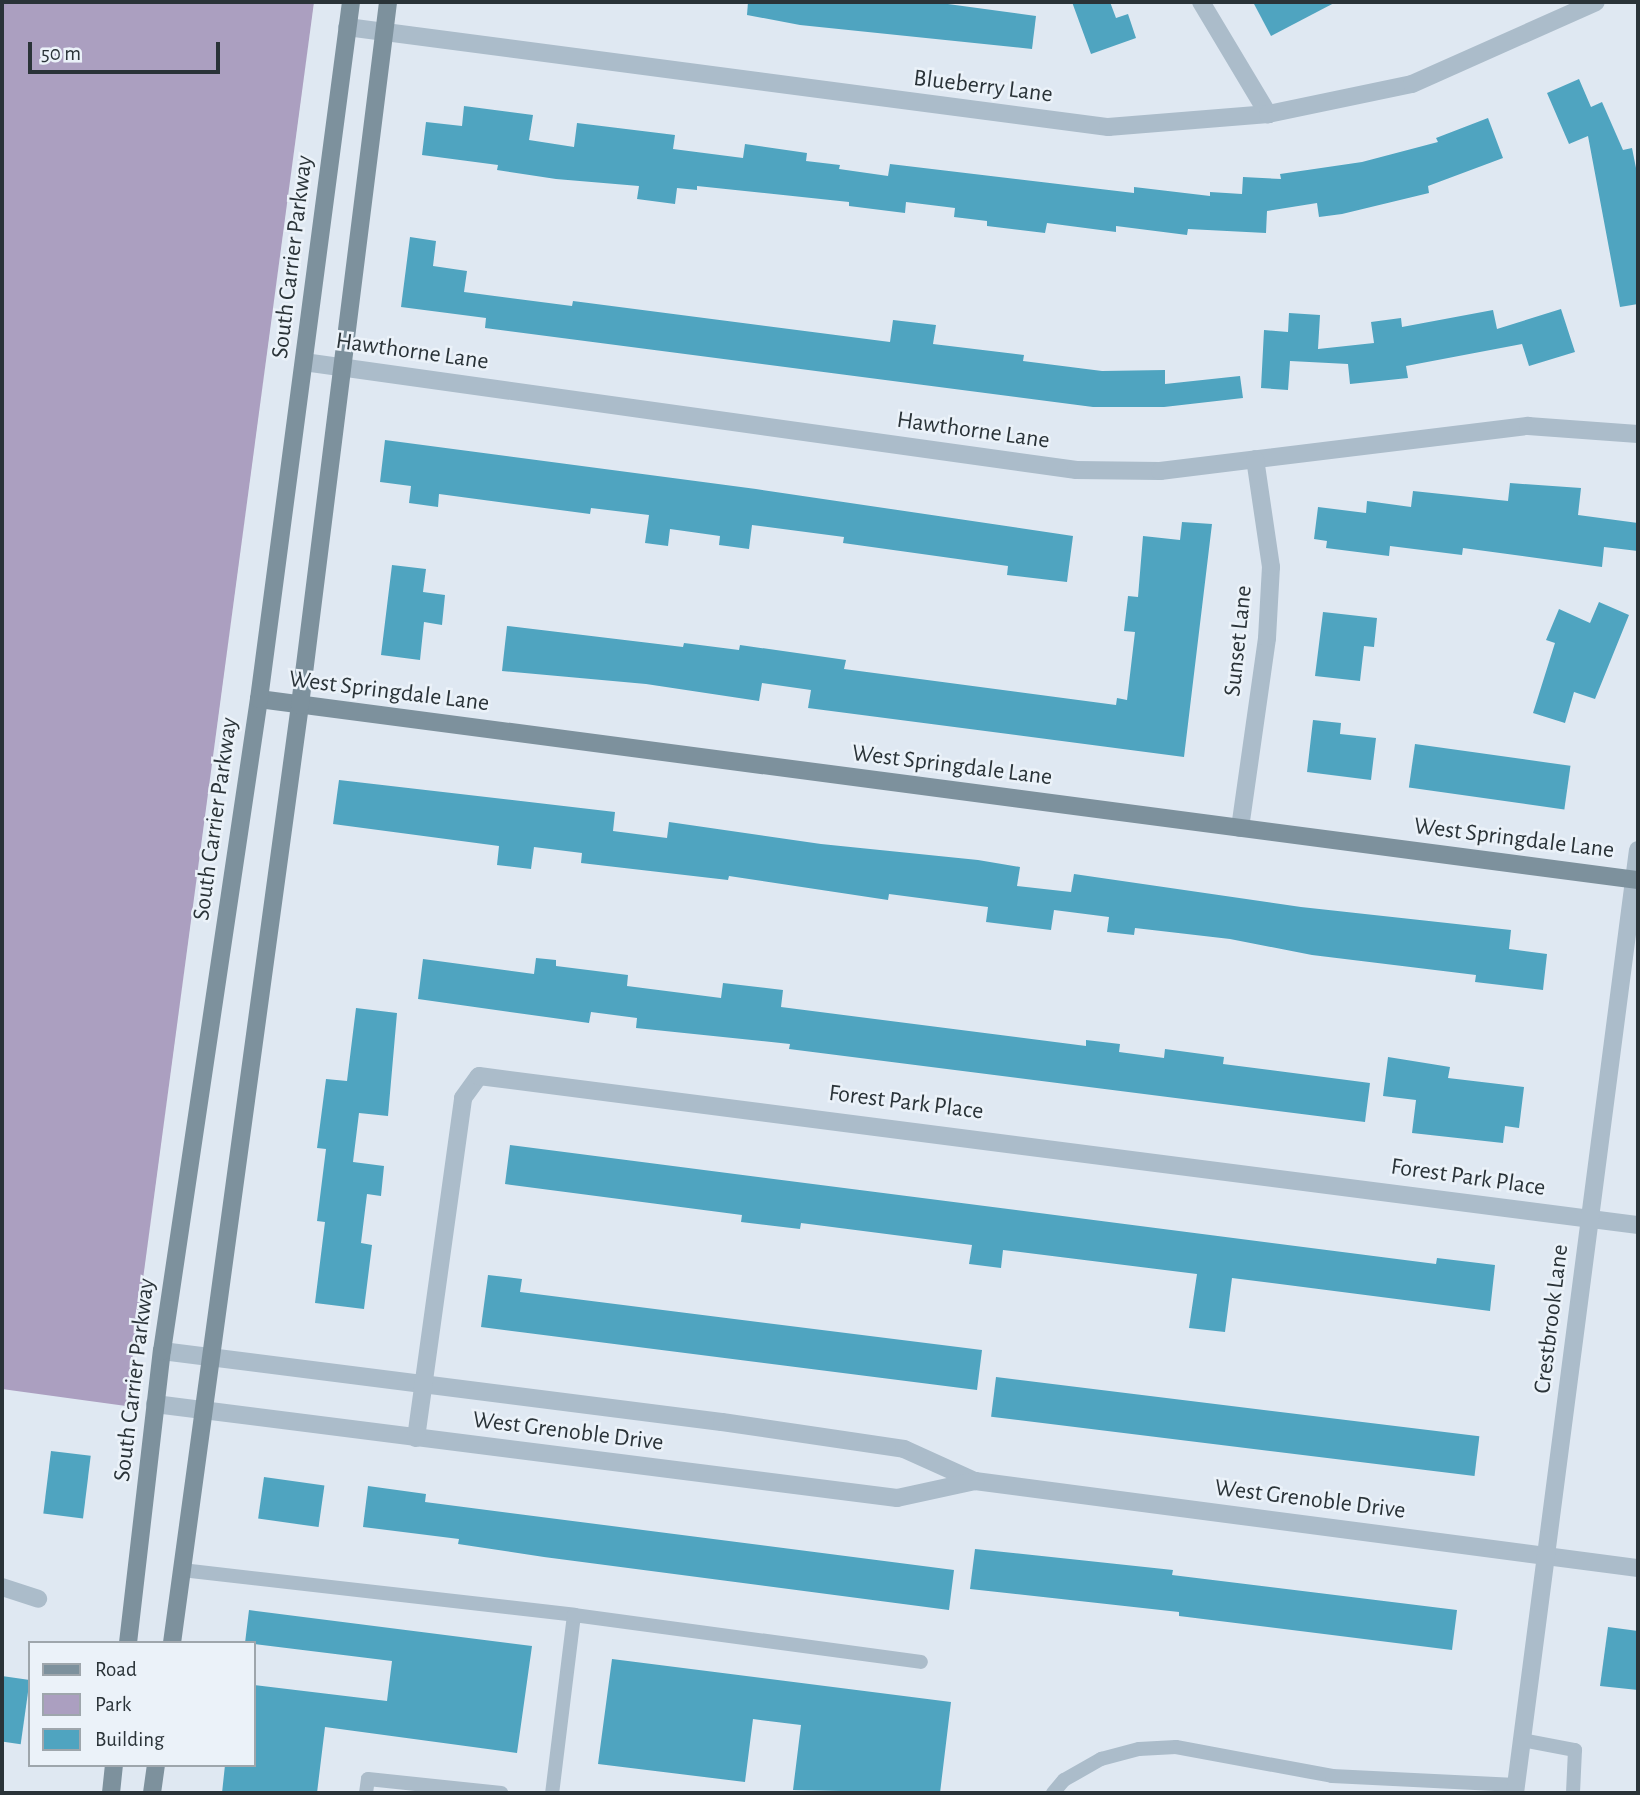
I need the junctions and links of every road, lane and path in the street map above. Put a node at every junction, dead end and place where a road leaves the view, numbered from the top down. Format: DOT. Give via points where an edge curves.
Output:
graph roads {
  1 [pos="351,2"];
  2 [pos="388,2"];
  3 [pos="1201,2"];
  4 [pos="1596,2"];
  5 [pos="347,27"];
  6 [pos="383,32"];
  7 [pos="1268,114"];
  8 [pos="304,362"];
  9 [pos="340,367"];
  10 [pos="1638,434"];
  11 [pos="1255,459"];
  12 [pos="259,699"];
  13 [pos="300,705"];
  14 [pos="1240,828"];
  15 [pos="1638,850"];
  16 [pos="1636,880"];
  17 [pos="1590,1219"];
  18 [pos="1638,1225"];
  19 [pos="162,1351"];
  20 [pos="209,1357"];
  21 [pos="421,1382"];
  22 [pos="155,1404"];
  23 [pos="202,1410"];
  24 [pos="416,1438"];
  25 [pos="975,1481"];
  26 [pos="1546,1556"];
  27 [pos="1638,1568"];
  28 [pos="182,1570"];
  29 [pos="2,1587"];
  30 [pos="38,1599"];
  31 [pos="574,1615"];
  32 [pos="128,1641"];
  33 [pos="172,1641"];
  34 [pos="921,1662"];
  35 [pos="1522,1740"];
  36 [pos="114,1767"];
  37 [pos="156,1767"];
  38 [pos="1515,1789"];
  39 [pos="111,1793"];
  40 [pos="152,1793"];
  41 [pos="366,1793"];
  42 [pos="501,1793"];
  43 [pos="552,1793"];
  44 [pos="1053,1793"];
  45 [pos="1573,1793"];
  1 -- 5 [label="main road, South Carrier Parkway"];
  2 -- 6 [label="main road"];
  3 -- 7 [label="street"];
  4 -- 7 [label="street, Blueberry Lane" via="1412,84"];
  5 -- 6 [label="street, Blueberry Lane"];
  5 -- 8 [label="main road, South Carrier Parkway"];
  6 -- 7 [label="street, Blueberry Lane" via="1108,127"];
  6 -- 9 [label="main road"];
  8 -- 9 [label="street, Hawthorne Lane"];
  8 -- 12 [label="main road, South Carrier Parkway"];
  9 -- 11 [label="street, Hawthorne Lane" via="1076,470 1160,471"];
  9 -- 13 [label="main road"];
  10 -- 11 [label="street, Hawthorne Lane" via="1528,426"];
  11 -- 14 [label="street, Sunset Lane" via="1271,567 1267,638"];
  12 -- 13 [label="main road, West Springdale Lane"];
  12 -- 19 [label="main road, South Carrier Parkway"];
  13 -- 14 [label="main road, West Springdale Lane"];
  13 -- 20 [label="main road"];
  14 -- 16 [label="main road, West Springdale Lane"];
  15 -- 16 [label="street, Crestbrook Lane"];
  16 -- 17 [label="street, Crestbrook Lane"];
  17 -- 18 [label="street, Forest Park Place"];
  17 -- 21 [label="street, Forest Park Place" via="479,1076 463,1098"];
  17 -- 26 [label="street, Crestbrook Lane"];
  19 -- 20 [label="street, West Grenoble Drive"];
  19 -- 22 [label="main road, South Carrier Parkway"];
  20 -- 21 [label="street, West Grenoble Drive"];
  20 -- 23 [label="main road"];
  21 -- 24 [label="street"];
  21 -- 25 [label="street, West Grenoble Drive" via="904,1449"];
  22 -- 23 [label="street, West Grenoble Drive"];
  22 -- 32 [label="main road, South Carrier Parkway"];
  23 -- 24 [label="street, West Grenoble Drive"];
  23 -- 28 [label="main road"];
  24 -- 25 [label="street, West Grenoble Drive" via="897,1498"];
  25 -- 26 [label="street, West Grenoble Drive"];
  26 -- 27 [label="street, West Grenoble Drive"];
  26 -- 35 [label="street, Crestbrook Lane"];
  28 -- 31 [label="lane"];
  28 -- 33 [label="main road"];
  29 -- 30 [label="street"];
  31 -- 34 [label="lane"];
  31 -- 43 [label="lane"];
  35 -- 38 [label="street, Crestbrook Lane"];
  35 -- 45 [label="lane" via="1575,1751"];
  36 -- 39 [label="main road"];
  37 -- 40 [label="main road"];
  38 -- 44 [label="lane" via="1332,1776 1176,1747 1139,1749 1101,1759 1064,1780"];
  41 -- 42 [label="lane" via="368,1779"];
}
